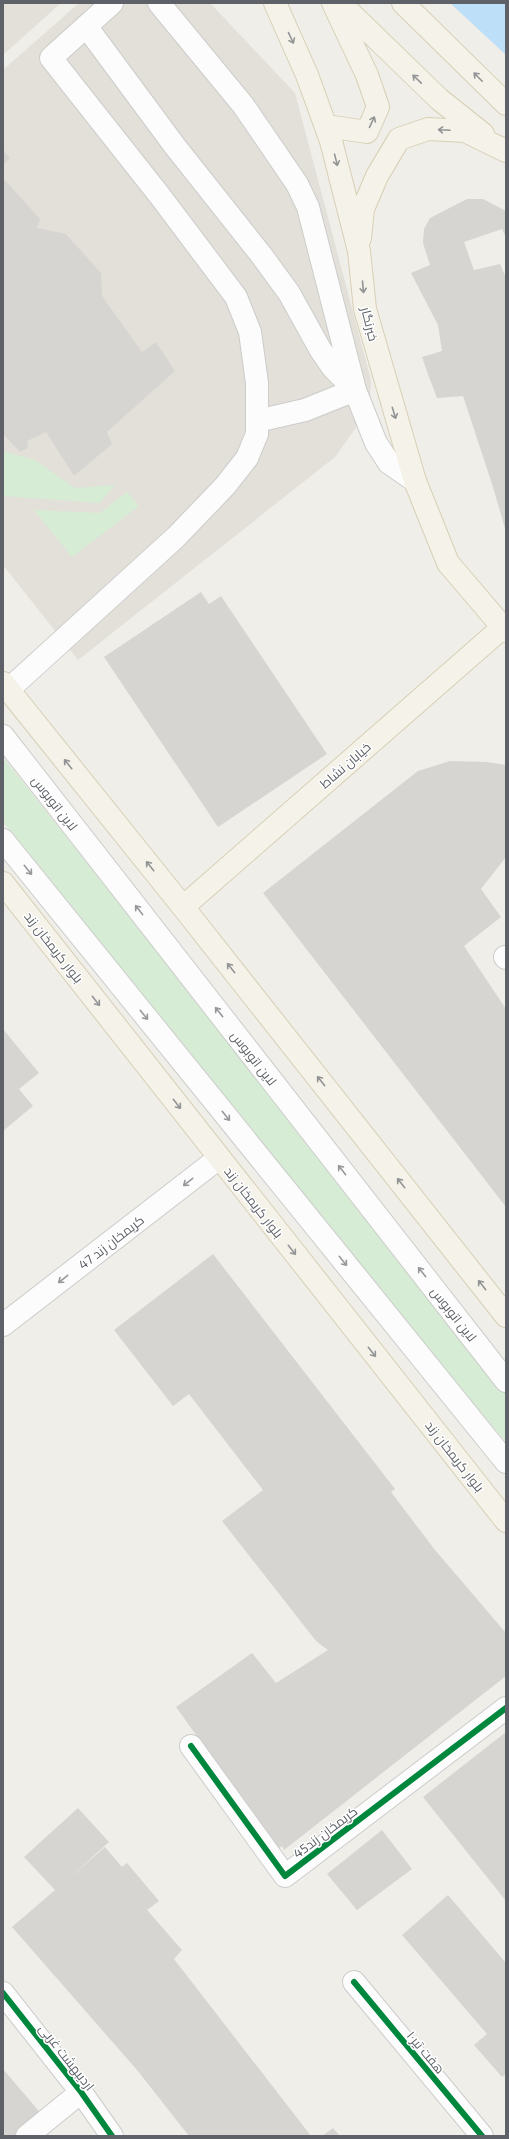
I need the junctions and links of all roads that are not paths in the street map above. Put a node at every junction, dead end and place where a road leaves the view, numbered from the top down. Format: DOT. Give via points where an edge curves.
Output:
graph roads {
  1 [pos="112,3"];
  2 [pos="159,3"];
  3 [pos="275,3"];
  4 [pos="333,3"];
  5 [pos="340,3"];
  6 [pos="403,3"];
  7 [pos="86,26"];
  8 [pos="506,104"];
  9 [pos="326,126"];
  10 [pos="504,150"];
  11 [pos="359,251"];
  12 [pos="354,390"];
  13 [pos="257,421"];
  14 [pos="415,481"];
  15 [pos="504,630"];
  16 [pos="6,686"];
  17 [pos="3,736"];
  18 [pos="3,840"];
  19 [pos="3,882"];
  20 [pos="13,905"];
  21 [pos="183,907"];
  22 [pos="219,1158"];
  23 [pos="506,1316"];
  24 [pos="3,1325"];
  25 [pos="506,1380"];
  26 [pos="506,1462"];
  27 [pos="506,1521"];
  28 [pos="506,1708"];
  29 [pos="191,1746"];
  30 [pos="354,1982"];
  31 [pos="5,2000"];
  32 [pos="81,2092"];
  33 [pos="27,2136"];
  34 [pos="112,2136"];
  35 [pos="482,2136"];
  1 -- 7 [label="street"];
  2 -- 12 [label="street" via="243,105 297,184 308,206"];
  3 -- 9 [label="main road, خبرنگار, one-way"];
  9 -- 4 [label="main road, one-way" via="367,132 378,107 367,75"];
  10 -- 5 [label="main road, one-way" via="438,99"];
  8 -- 6 [label="main road, one-way"];
  7 -- 12 [label="street" via="174,145 262,256 289,293 324,355"];
  7 -- 13 [label="street" via="51,58 236,297 250,332 257,383"];
  9 -- 11 [label="main road, خبرنگار, one-way"];
  10 -- 11 [label="main road, one-way" via="465,131 428,129 399,139 377,176 364,209"];
  11 -- 14 [label="main road, خبرنگار, one-way" via="365,309"];
  12 -- 13 [label="street" via="305,410"];
  12 -- 14 [label="street" via="376,443 389,463"];
  13 -- 16 [label="street" via="257,434 247,458 225,486 176,536"];
  14 -- 15 [label="main road, خبرنگار" via="448,563"];
  15 -- 21 [label="main road, خیابان نشاط"];
  21 -- 16 [label="main road, one-way"];
  25 -- 17 [label="street, لاین اتوبوس, one-way"];
  18 -- 26 [label="street, one-way"];
  19 -- 20 [label="main road, بلوار کریمخان زند"];
  20 -- 22 [label="main road, بلوار کریمخان زند, one-way"];
  23 -- 21 [label="main road, one-way"];
  22 -- 24 [label="street, 47 کریمخان زند, one-way"];
  22 -- 27 [label="main road, بلوار کریمخان زند, one-way"];
  28 -- 29 [label="street, کریمخان زند45" via="285,1876"];
  30 -- 35 [label="street, ۱۰هفت تیر"];
  31 -- 32 [label="street, اردیبهشت غربی"];
  32 -- 33 [label="street"];
  32 -- 34 [label="street, اردیبهشت غربی"];
}
